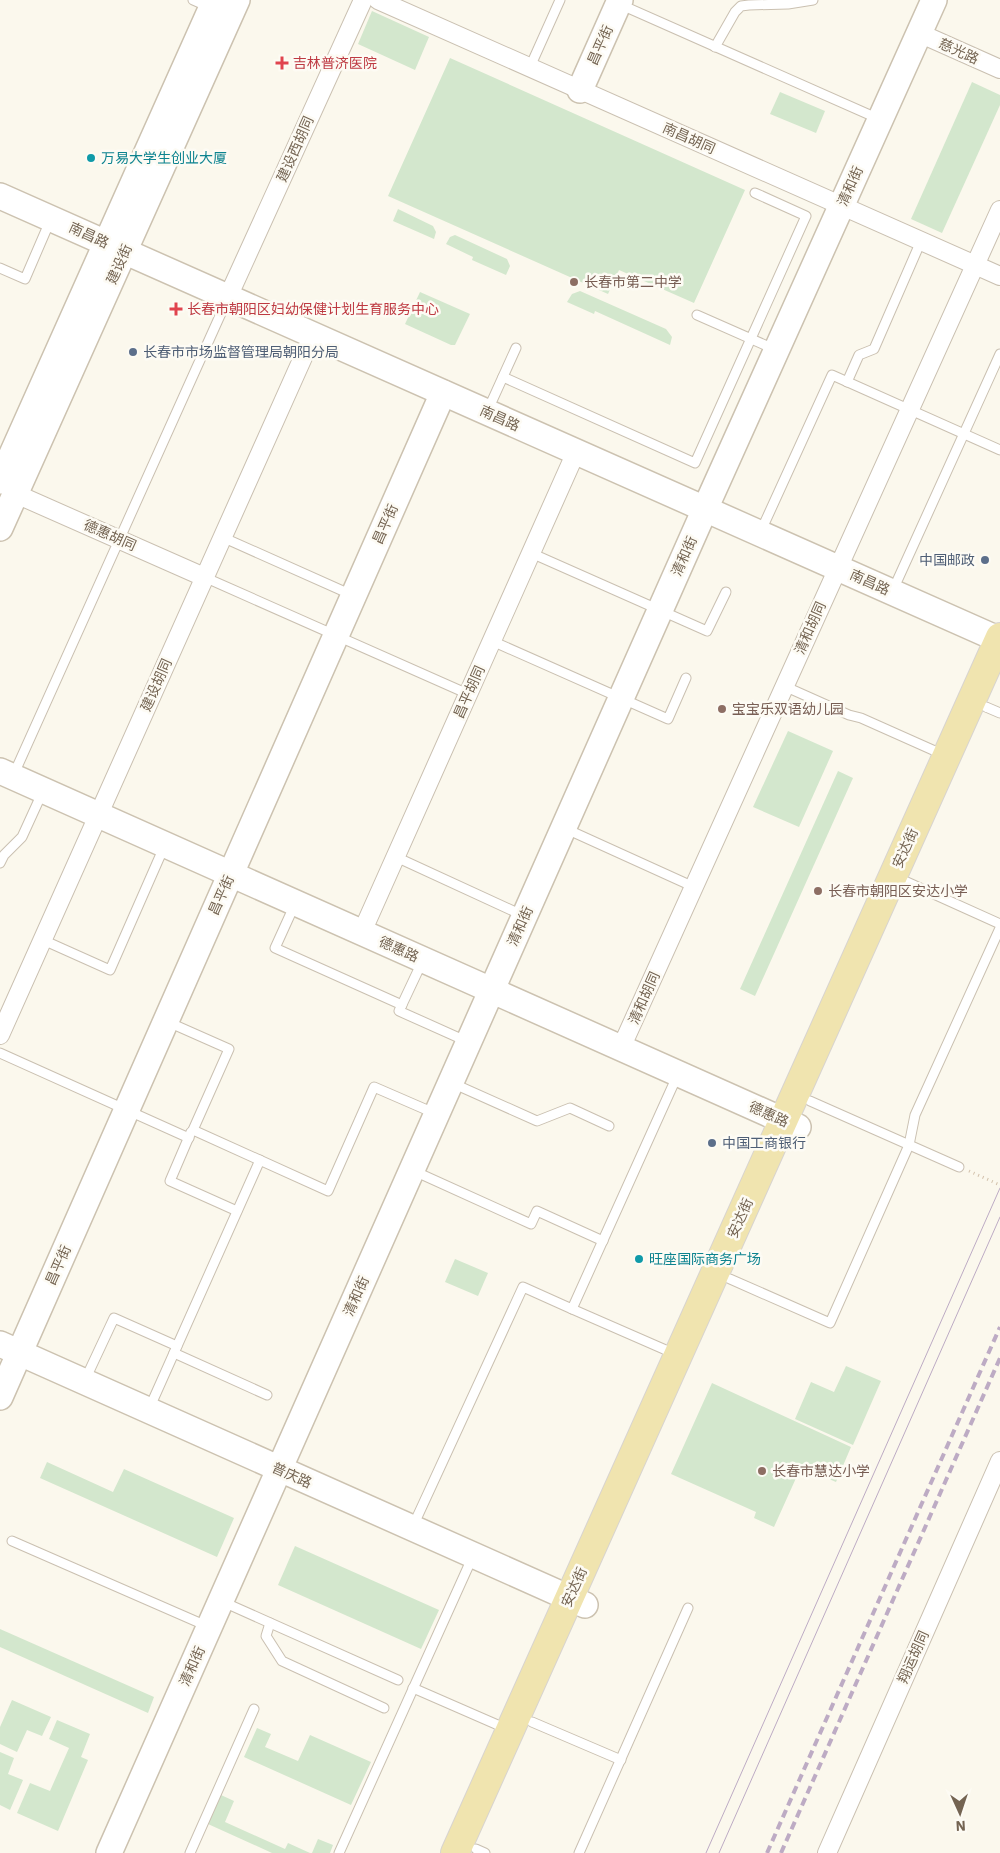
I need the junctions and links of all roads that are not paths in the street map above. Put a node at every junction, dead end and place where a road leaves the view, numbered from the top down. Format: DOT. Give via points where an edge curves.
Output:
graph roads {
  1 [pos="237,0"];
  2 [pos="362,0"];
  3 [pos="378,0"];
  4 [pos="560,0"];
  5 [pos="813,0"];
  6 [pos="934,0"];
  7 [pos="620,2"];
  8 [pos="207,3"];
  9 [pos="919,33"];
  10 [pos="715,47"];
  11 [pos="530,67"];
  12 [pos="1000,69"];
  13 [pos="580,90"];
  14 [pos="880,120"];
  15 [pos="755,192"];
  16 [pos="0,196"];
  17 [pos="842,206"];
  18 [pos="1000,210"];
  19 [pos="52,218"];
  20 [pos="921,241"];
  21 [pos="116,248"];
  22 [pos="975,265"];
  23 [pos="0,268"];
  24 [pos="1000,276"];
  25 [pos="228,297"];
  26 [pos="697,315"];
  27 [pos="312,335"];
  28 [pos="751,339"];
  29 [pos="516,348"];
  30 [pos="776,350"];
  31 [pos="1000,354"];
  32 [pos="503,377"];
  33 [pos="847,382"];
  34 [pos="443,393"];
  35 [pos="909,410"];
  36 [pos="487,412"];
  37 [pos="964,434"];
  38 [pos="1000,450"];
  39 [pos="576,452"];
  40 [pos="8,487"];
  41 [pos="705,509"];
  42 [pos="0,528"];
  43 [pos="760,533"];
  44 [pos="222,537"];
  45 [pos="119,539"];
  46 [pos="531,553"];
  47 [pos="837,568"];
  48 [pos="204,577"];
  49 [pos="726,592"];
  50 [pos="892,592"];
  51 [pos="353,596"];
  52 [pos="660,610"];
  53 [pos="336,635"];
  54 [pos="1000,639"];
  55 [pos="492,641"];
  56 [pos="1000,674"];
  57 [pos="686,678"];
  58 [pos="784,686"];
  59 [pos="468,694"];
  60 [pos="621,699"];
  61 [pos="993,710"];
  62 [pos="946,756"];
  63 [pos="6,774"];
  64 [pos="43,790"];
  65 [pos="98,815"];
  66 [pos="564,828"];
  67 [pos="165,844"];
  68 [pos="396,857"];
  69 [pos="0,863"];
  70 [pos="231,874"];
  71 [pos="907,882"];
  72 [pos="694,887"];
  73 [pos="295,903"];
  74 [pos="525,916"];
  75 [pos="1000,924"];
  76 [pos="1000,928"];
  77 [pos="362,932"];
  78 [pos="43,940"];
  79 [pos="423,959"];
  80 [pos="492,990"];
  81 [pos="402,1005"];
  82 [pos="166,1021"];
  83 [pos="0,1035"];
  84 [pos="469,1042"];
  85 [pos="621,1048"];
  86 [pos="0,1053"];
  87 [pos="678,1073"];
  88 [pos="451,1082"];
  89 [pos="810,1101"];
  90 [pos="127,1110"];
  91 [pos="437,1114"];
  92 [pos="791,1123"];
  93 [pos="609,1126"];
  94 [pos="191,1134"];
  95 [pos="909,1145"];
  96 [pos="260,1160"];
  97 [pos="959,1167"];
  98 [pos="412,1170"];
  99 [pos="237,1212"];
  100 [pos="603,1241"];
  101 [pos="730,1279"];
  102 [pos="572,1309"];
  103 [pos="10,1349"];
  104 [pos="175,1350"];
  105 [pos="678,1356"];
  106 [pos="84,1382"];
  107 [pos="267,1395"];
  108 [pos="0,1397"];
  109 [pos="148,1410"];
  110 [pos="1000,1461"];
  111 [pos="279,1469"];
  112 [pos="412,1528"];
  113 [pos="12,1541"];
  114 [pos="473,1555"];
  115 [pos="221,1600"];
  116 [pos="577,1602"];
  117 [pos="688,1608"];
  118 [pos="270,1622"];
  119 [pos="209,1627"];
  120 [pos="398,1680"];
  121 [pos="413,1688"];
  122 [pos="384,1708"];
  123 [pos="254,1709"];
  124 [pos="521,1726"];
  125 [pos="620,1760"];
  126 [pos="113,1852"];
  127 [pos="472,1852"];
  128 [pos="190,1853"];
  129 [pos="339,1853"];
  130 [pos="579,1853"];
  131 [pos="827,1853"];
  1 -- 21 [label="street, 建设街"];
  2 -- 25 [label="street, 建设西胡同"];
  3 -- 11 [label="street, 南昌胡同"];
  4 -- 11 [label="lane"];
  5 -- 10 [label="lane" via="741,6 734,12"];
  6 -- 9 [label="street, 清和街"];
  7 -- 10 [label="lane"];
  7 -- 13 [label="street, 昌平街"];
  8 -- 21 [label="street, 建设街"];
  9 -- 12 [label="street, 慈光路"];
  9 -- 14 [label="street, 清和街"];
  10 -- 14 [label="lane"];
  11 -- 13 [label="street, 南昌胡同"];
  13 -- 17 [label="street, 南昌胡同"];
  14 -- 17 [label="street, 清和街"];
  15 -- 28 [label="lane" via="806,216"];
  16 -- 19 [label="street, 南昌路"];
  17 -- 20 [label="street, 南昌胡同"];
  17 -- 30 [label="street, 清和街"];
  18 -- 22 [label="street, 清和胡同"];
  19 -- 21 [label="street, 南昌路"];
  19 -- 23 [label="lane" via="25,279"];
  20 -- 22 [label="street, 南昌胡同"];
  20 -- 33 [label="lane" via="874,349 859,355"];
  21 -- 25 [label="street, 南昌路"];
  21 -- 40 [label="street, 建设街"];
  22 -- 24 [label="street, 南昌胡同"];
  22 -- 35 [label="street, 清和胡同"];
  25 -- 27 [label="street, 南昌路"];
  25 -- 45 [label="lane"];
  26 -- 28 [label="lane"];
  27 -- 34 [label="street, 南昌路"];
  27 -- 44 [label="street, 建设胡同"];
  28 -- 30 [label="lane"];
  28 -- 32 [label="lane" via="695,463"];
  29 -- 32 [label="lane"];
  30 -- 41 [label="street, 清和街"];
  31 -- 37 [label="lane"];
  32 -- 36 [label="lane"];
  33 -- 35 [label="lane"];
  33 -- 43 [label="lane" via="832,375"];
  34 -- 36 [label="street, 南昌路"];
  34 -- 51 [label="street, 昌平街"];
  35 -- 37 [label="lane"];
  35 -- 47 [label="street, 清和胡同"];
  36 -- 39 [label="street, 南昌路"];
  37 -- 38 [label="lane"];
  37 -- 50 [label="lane"];
  39 -- 41 [label="street, 南昌路"];
  39 -- 46 [label="street, 昌平胡同"];
  40 -- 42 [label="street, 建设街"];
  40 -- 45 [label="street, 德惠胡同"];
  41 -- 43 [label="street, 南昌路"];
  41 -- 52 [label="street, 清和街"];
  43 -- 47 [label="street, 南昌路"];
  44 -- 48 [label="street, 建设胡同"];
  44 -- 51 [label="lane"];
  45 -- 48 [label="street, 德惠胡同"];
  45 -- 63 [label="lane"];
  46 -- 52 [label="lane"];
  46 -- 55 [label="street, 昌平胡同"];
  47 -- 50 [label="street, 南昌路"];
  47 -- 58 [label="street, 清和胡同"];
  48 -- 53 [label="lane"];
  48 -- 65 [label="street, 建设胡同"];
  49 -- 52 [label="lane" via="707,631"];
  50 -- 54 [label="street, 南昌路"];
  51 -- 53 [label="street, 昌平街"];
  52 -- 60 [label="street, 清和街"];
  53 -- 59 [label="lane"];
  53 -- 70 [label="street, 昌平街"];
  54 -- 62 [label="main road, 安达街"];
  55 -- 59 [label="street, 昌平胡同"];
  55 -- 60 [label="lane"];
  56 -- 61 [label="main road, 安达街"];
  57 -- 60 [label="lane" via="668,719"];
  58 -- 62 [label="lane"];
  58 -- 72 [label="street, 清和胡同"];
  59 -- 68 [label="street, 昌平胡同"];
  60 -- 66 [label="street, 清和街"];
  61 -- 71 [label="main road, 安达街"];
  62 -- 92 [label="main road, 安达街"];
  63 -- 64 [label="street, 德惠路"];
  64 -- 65 [label="street, 德惠路"];
  64 -- 69 [label="lane" via="22,837"];
  65 -- 67 [label="street, 德惠路"];
  65 -- 78 [label="street, 建设胡同"];
  66 -- 72 [label="lane"];
  66 -- 74 [label="street, 清和街"];
  67 -- 70 [label="street, 德惠路"];
  67 -- 78 [label="lane" via="110,970"];
  68 -- 74 [label="lane"];
  68 -- 77 [label="street, 昌平胡同"];
  70 -- 73 [label="street, 德惠路"];
  70 -- 82 [label="street, 昌平街"];
  71 -- 75 [label="lane"];
  71 -- 89 [label="main road, 安达街"];
  72 -- 85 [label="street, 清和胡同"];
  73 -- 77 [label="street, 德惠路"];
  73 -- 81 [label="lane" via="275,948"];
  74 -- 80 [label="street, 清和街"];
  76 -- 95 [label="lane" via="915,1115"];
  77 -- 79 [label="street, 德惠路"];
  78 -- 83 [label="street, 建设胡同"];
  79 -- 80 [label="street, 德惠路"];
  79 -- 81 [label="lane"];
  80 -- 84 [label="street, 清和街"];
  80 -- 85 [label="street, 德惠路"];
  81 -- 84 [label="lane" via="399,1011"];
  82 -- 90 [label="street, 昌平街"];
  82 -- 94 [label="lane" via="229,1050"];
  84 -- 88 [label="street, 清和街"];
  85 -- 87 [label="street, 德惠路"];
  86 -- 90 [label="lane"];
  87 -- 92 [label="street, 德惠路"];
  87 -- 100 [label="lane"];
  88 -- 91 [label="street, 清和街"];
  88 -- 93 [label="lane" via="537,1122 570,1108"];
  89 -- 92 [label="main road, 安达街"];
  89 -- 95 [label="lane"];
  90 -- 94 [label="lane"];
  90 -- 103 [label="street, 昌平街"];
  91 -- 96 [label="lane" via="374,1087 328,1190"];
  91 -- 98 [label="street, 清和街"];
  92 -- 101 [label="main road, 安达街"];
  92 -- 105 [label="main road, 安达街"];
  94 -- 96 [label="lane"];
  94 -- 99 [label="lane" via="170,1181"];
  95 -- 97 [label="lane"];
  95 -- 101 [label="lane" via="830,1323"];
  96 -- 99 [label="lane"];
  98 -- 100 [label="lane" via="531,1224 537,1211"];
  98 -- 111 [label="street, 清和街"];
  99 -- 104 [label="lane"];
  100 -- 102 [label="lane"];
  101 -- 116 [label="main road, 安达街"];
  102 -- 105 [label="lane"];
  102 -- 112 [label="lane" via="523,1286"];
  103 -- 106 [label="street, 普庆路"];
  103 -- 108 [label="street, 昌平街"];
  104 -- 106 [label="lane" via="114,1318"];
  104 -- 107 [label="lane"];
  104 -- 109 [label="lane"];
  105 -- 116 [label="main road, 安达街"];
  106 -- 109 [label="street, 普庆路"];
  109 -- 111 [label="street, 普庆路"];
  110 -- 131 [label="street, 翔运胡同"];
  111 -- 112 [label="street, 普庆路"];
  111 -- 115 [label="street, 清和街"];
  112 -- 114 [label="street, 普庆路"];
  113 -- 119 [label="lane"];
  114 -- 116 [label="street, 普庆路"];
  114 -- 121 [label="lane"];
  115 -- 118 [label="lane"];
  115 -- 119 [label="street, 清和街"];
  116 -- 124 [label="main road, 安达街"];
  117 -- 125 [label="lane"];
  118 -- 120 [label="lane"];
  118 -- 122 [label="lane" via="266,1636 282,1661"];
  119 -- 126 [label="street, 清和街"];
  121 -- 124 [label="lane"];
  121 -- 129 [label="lane"];
  123 -- 128 [label="lane"];
  124 -- 125 [label="lane"];
  124 -- 127 [label="main road, 安达街"];
  125 -- 130 [label="lane"];
}
